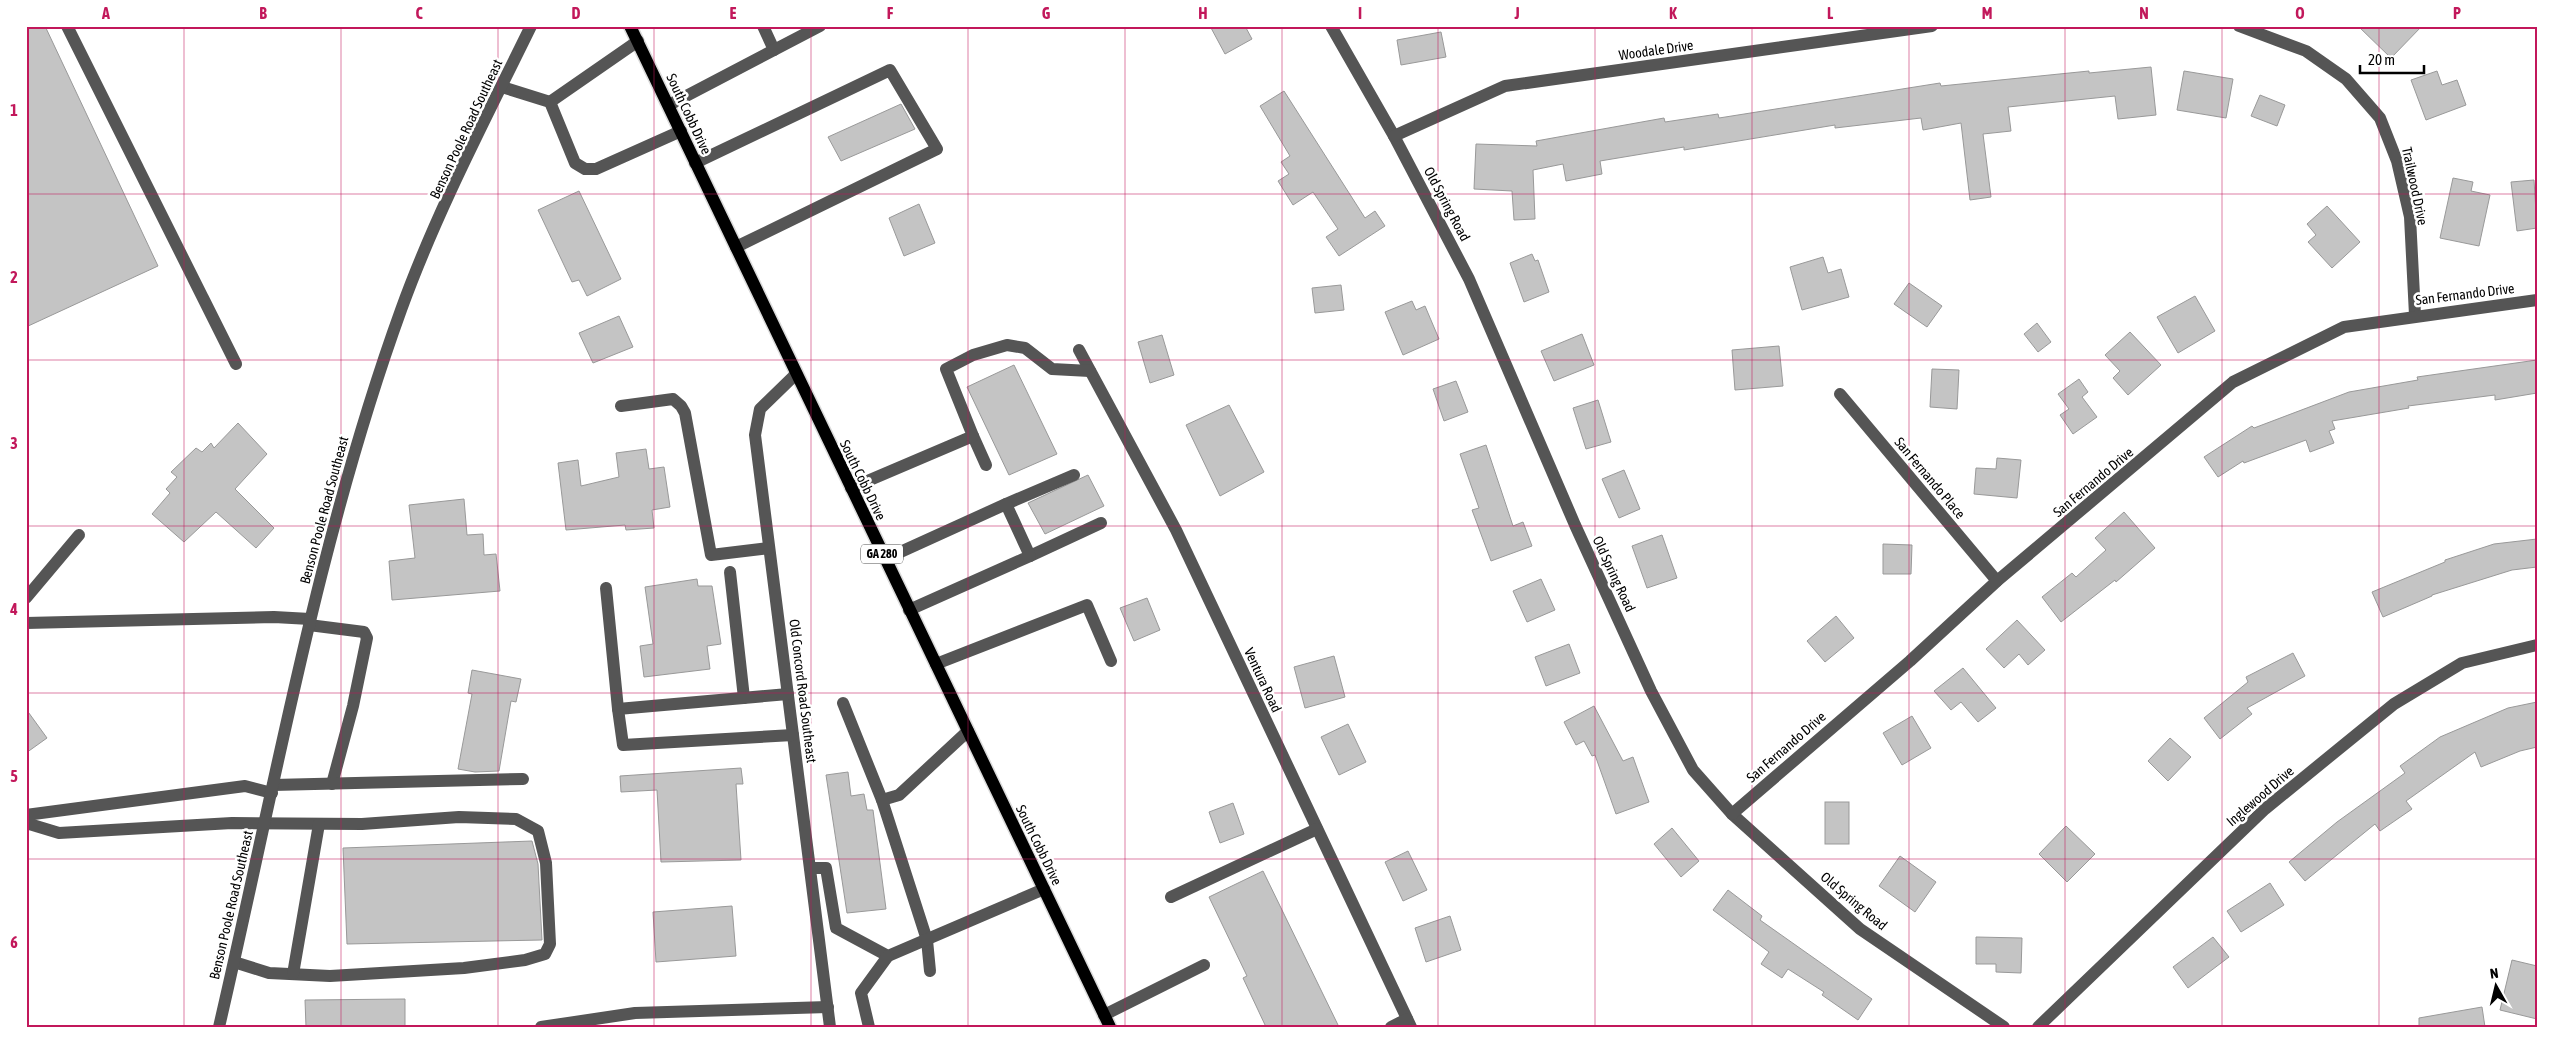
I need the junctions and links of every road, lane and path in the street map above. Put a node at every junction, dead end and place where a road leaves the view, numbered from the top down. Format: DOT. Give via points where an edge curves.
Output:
graph roads {
  1 [pos="67,26"];
  2 [pos="532,26"];
  3 [pos="631,26"];
  4 [pos="763,26"];
  5 [pos="820,26"];
  6 [pos="1331,26"];
  7 [pos="1932,26"];
  8 [pos="2238,26"];
  9 [pos="638,41"];
  10 [pos="774,50"];
  11 [pos="502,86"];
  12 [pos="550,102"];
  13 [pos="669,104"];
  14 [pos="681,131"];
  15 [pos="1394,136"];
  16 [pos="696,164"];
  17 [pos="736,247"];
  18 [pos="2537,300"];
  19 [pos="2415,315"];
  20 [pos="1079,350"];
  21 [pos="236,364"];
  22 [pos="1090,371"];
  23 [pos="796,374"];
  24 [pos="1840,394"];
  25 [pos="621,406"];
  26 [pos="973,436"];
  27 [pos="986,465"];
  28 [pos="1074,475"];
  29 [pos="851,488"];
  30 [pos="1006,504"];
  31 [pos="1101,523"];
  32 [pos="79,535"];
  33 [pos="770,548"];
  34 [pos="1030,556"];
  35 [pos="885,559"];
  36 [pos="730,572"];
  37 [pos="1997,581"];
  38 [pos="606,588"];
  39 [pos="26,598"];
  40 [pos="910,610"];
  41 [pos="310,622"];
  42 [pos="26,623"];
  43 [pos="2537,645"];
  44 [pos="1111,661"];
  45 [pos="936,664"];
  46 [pos="788,694"];
  47 [pos="744,698"];
  48 [pos="843,703"];
  49 [pos="618,709"];
  50 [pos="968,731"];
  51 [pos="793,735"];
  52 [pos="523,779"];
  53 [pos="332,784"];
  54 [pos="272,789"];
  55 [pos="882,800"];
  56 [pos="1732,814"];
  57 [pos="26,815"];
  58 [pos="26,823"];
  59 [pos="264,824"];
  60 [pos="319,824"];
  61 [pos="1316,829"];
  62 [pos="810,868"];
  63 [pos="1044,889"];
  64 [pos="1171,898"];
  65 [pos="927,940"];
  66 [pos="888,956"];
  67 [pos="234,962"];
  68 [pos="1204,965"];
  69 [pos="930,971"];
  70 [pos="292,974"];
  71 [pos="828,1007"];
  72 [pos="1104,1015"];
  73 [pos="1409,1023"];
  74 [pos="218,1027"];
  75 [pos="541,1027"];
  76 [pos="830,1027"];
  77 [pos="869,1027"];
  78 [pos="1110,1027"];
  79 [pos="1391,1027"];
  80 [pos="2004,1027"];
  81 [pos="2038,1027"];
  1 -- 21 [label="street"];
  2 -- 11 [label="street, Benson Poole Road Southeast"];
  3 -- 9 [label="main road, South Cobb Drive / GA 280"];
  4 -- 10 [label="street"];
  5 -- 10 [label="street"];
  6 -- 15 [label="street, Old Spring Road"];
  7 -- 15 [label="street, Woodale Drive" via="1506,86"];
  8 -- 19 [label="street, Trailwood Drive" via="2306,51 2346,79 2380,118 2397,161 2410,217"];
  9 -- 12 [label="street"];
  9 -- 13 [label="main road, South Cobb Drive / GA 280"];
  10 -- 13 [label="street"];
  11 -- 12 [label="street"];
  11 -- 41 [label="street, Benson Poole Road Southeast" via="402,308 362,428"];
  12 -- 14 [label="street" via="575,163 585,169 596,168"];
  13 -- 14 [label="main road, South Cobb Drive / GA 280"];
  14 -- 16 [label="main road, South Cobb Drive / GA 280"];
  15 -- 56 [label="street, Old Spring Road" via="1469,280 1574,525 1651,691 1694,770"];
  16 -- 17 [label="main road, South Cobb Drive / GA 280"];
  16 -- 17 [label="street" via="890,70 936,148"];
  17 -- 23 [label="main road, South Cobb Drive / GA 280"];
  18 -- 19 [label="street, San Fernando Drive"];
  19 -- 37 [label="street, San Fernando Drive" via="2344,327 2233,382"];
  20 -- 22 [label="street, Ventura Road"];
  22 -- 26 [label="street" via="1052,369 1025,348 1007,346 973,355 946,369"];
  22 -- 61 [label="street, Ventura Road" via="1176,530"];
  23 -- 29 [label="main road, South Cobb Drive / GA 280"];
  23 -- 33 [label="street, Old Concord Road Southeast" via="760,409 755,435"];
  24 -- 37 [label="street, San Fernando Place"];
  25 -- 33 [label="street" via="673,399 686,413 711,554"];
  26 -- 27 [label="street"];
  26 -- 29 [label="street"];
  28 -- 30 [label="street"];
  29 -- 35 [label="main road, South Cobb Drive / GA 280"];
  30 -- 34 [label="street"];
  30 -- 35 [label="street"];
  31 -- 34 [label="street"];
  32 -- 39 [label="street"];
  33 -- 46 [label="street, Old Concord Road Southeast"];
  34 -- 40 [label="street"];
  35 -- 40 [label="main road, South Cobb Drive / GA 280"];
  36 -- 47 [label="street"];
  37 -- 56 [label="street, San Fernando Drive"];
  38 -- 49 [label="street"];
  40 -- 45 [label="main road, South Cobb Drive / GA 280"];
  41 -- 42 [label="street" via="274,617"];
  41 -- 53 [label="street" via="364,632 367,638"];
  41 -- 54 [label="street, Benson Poole Road Southeast"];
  43 -- 81 [label="street, Inglewood Drive" via="2462,663 2394,704 2265,809"];
  44 -- 45 [label="street" via="1087,606"];
  45 -- 50 [label="main road, South Cobb Drive / GA 280"];
  46 -- 47 [label="street"];
  46 -- 51 [label="street, Old Concord Road Southeast"];
  47 -- 49 [label="street"];
  48 -- 55 [label="street"];
  49 -- 51 [label="street" via="623,745"];
  50 -- 55 [label="street" via="899,795"];
  50 -- 63 [label="main road, South Cobb Drive / GA 280"];
  51 -- 62 [label="street, Old Concord Road Southeast"];
  52 -- 53 [label="street"];
  53 -- 54 [label="street"];
  54 -- 57 [label="street" via="245,786"];
  54 -- 59 [label="street, Benson Poole Road Southeast"];
  55 -- 65 [label="street"];
  56 -- 80 [label="street, Old Spring Road" via="1860,929"];
  58 -- 59 [label="street" via="59,833"];
  59 -- 60 [label="street"];
  59 -- 67 [label="street, Benson Poole Road Southeast"];
  60 -- 70 [label="street"];
  60 -- 70 [label="street" via="459,817 516,819 538,831 546,862 550,944 545,954 525,960 464,968 330,976"];
  61 -- 64 [label="street"];
  61 -- 73 [label="street, Ventura Road"];
  62 -- 66 [label="street" via="826,868 836,928"];
  62 -- 71 [label="street, Old Concord Road Southeast"];
  63 -- 65 [label="street"];
  63 -- 72 [label="main road, South Cobb Drive / GA 280"];
  65 -- 66 [label="street"];
  65 -- 69 [label="street"];
  66 -- 77 [label="street" via="861,992"];
  67 -- 70 [label="street" via="268,973"];
  67 -- 74 [label="street, Benson Poole Road Southeast"];
  68 -- 72 [label="street"];
  71 -- 75 [label="street" via="636,1013"];
  71 -- 76 [label="street, Old Concord Road Southeast"];
  72 -- 78 [label="main road, South Cobb Drive / GA 280"];
  73 -- 79 [label="street"];
}
